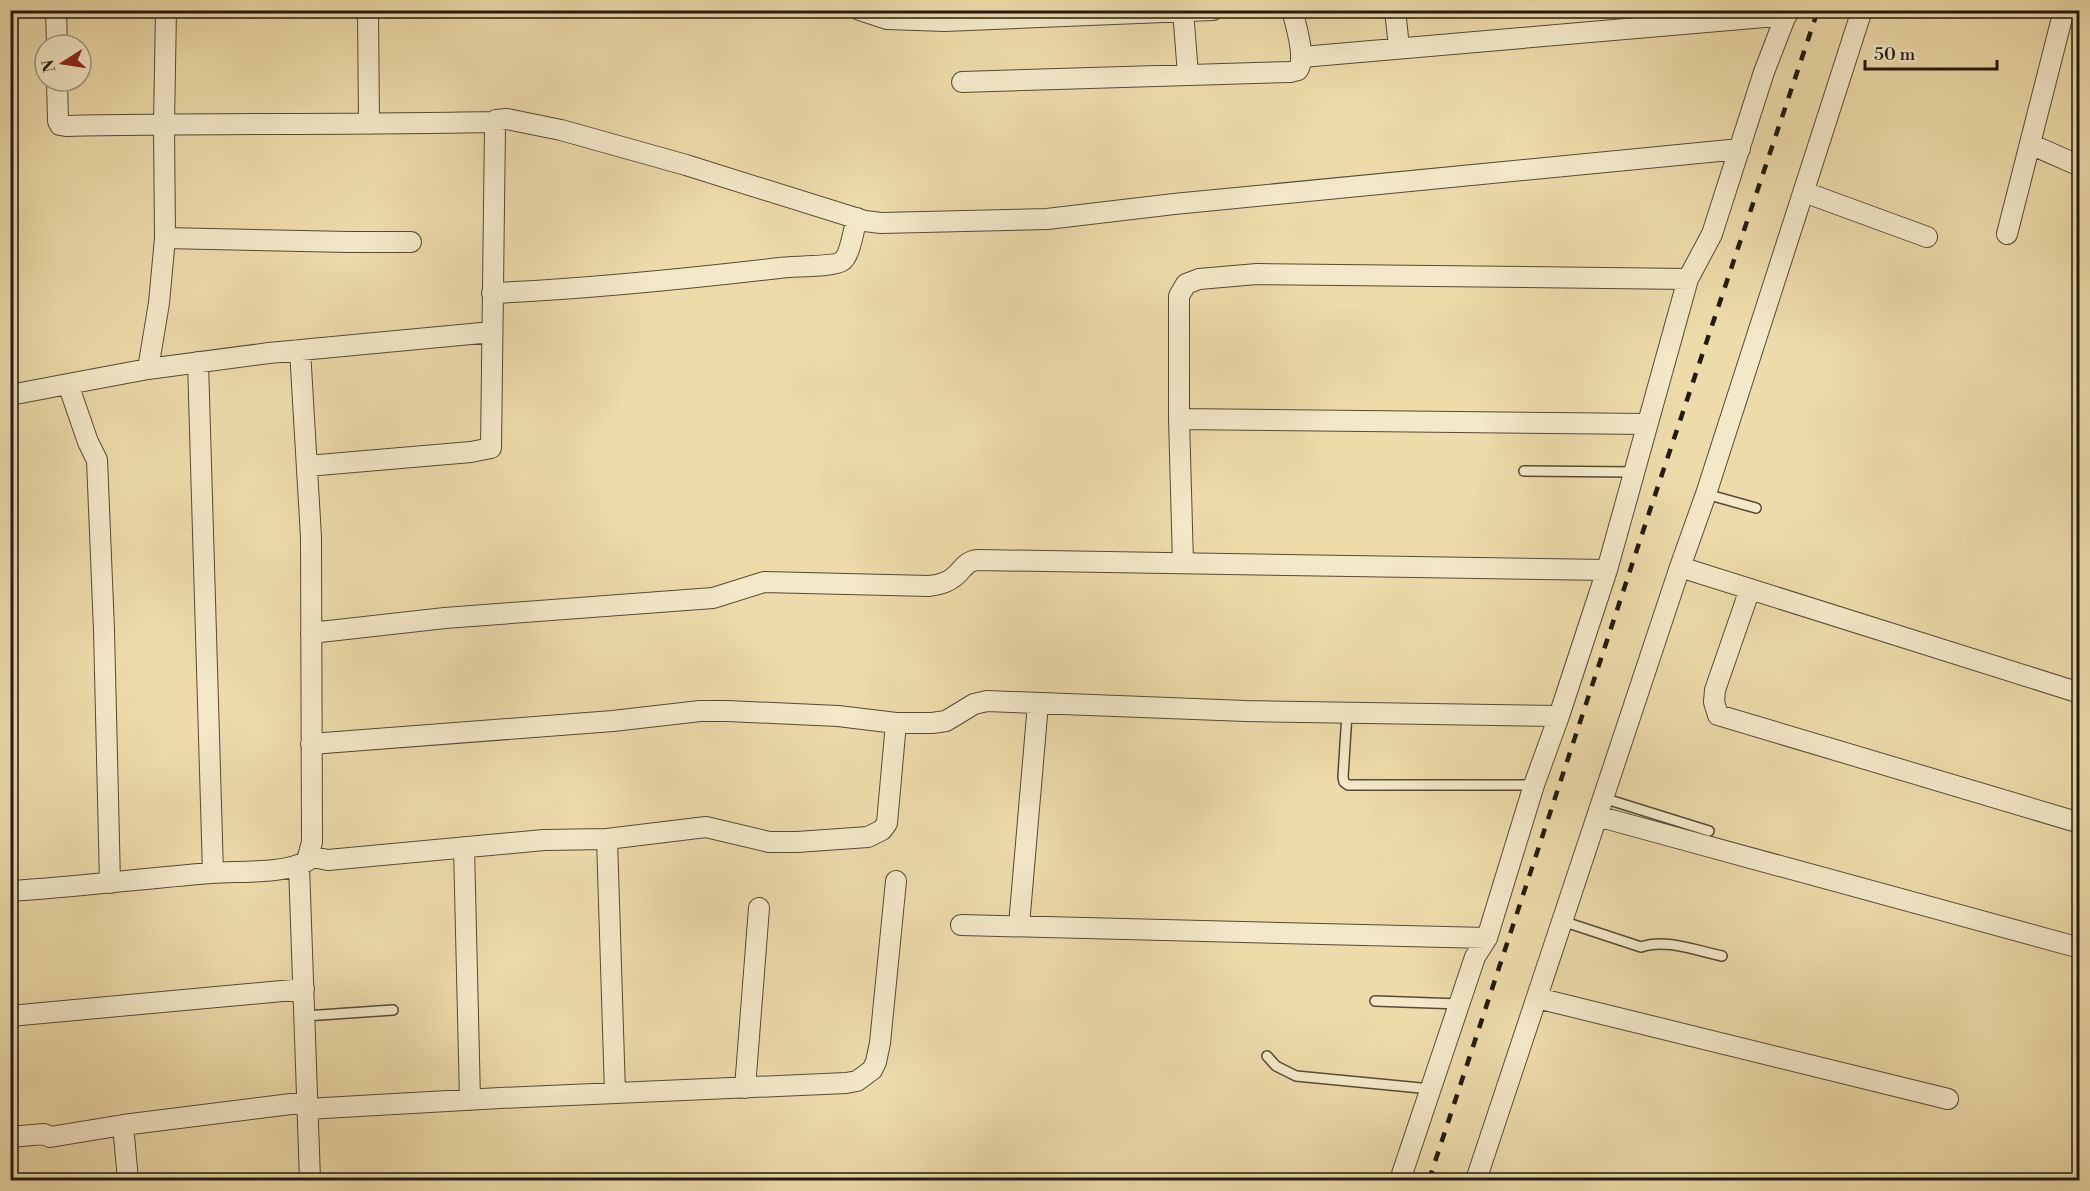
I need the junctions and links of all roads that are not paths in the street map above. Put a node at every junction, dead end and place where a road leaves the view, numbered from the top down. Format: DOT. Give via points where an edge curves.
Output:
graph roads {
  1 [pos="56,10"];
  2 [pos="166,10"];
  3 [pos="368,10"];
  4 [pos="860,10"];
  5 [pos="1213,10"];
  6 [pos="1292,10"];
  7 [pos="1395,10"];
  8 [pos="1862,10"];
  9 [pos="2064,10"];
  10 [pos="1183,12"];
  11 [pos="1787,13"];
  12 [pos="896,15"];
  13 [pos="57,33"];
  14 [pos="1399,47"];
  15 [pos="1302,57"];
  16 [pos="1188,75"];
  17 [pos="962,82"];
  18 [pos="57,93"];
  19 [pos="492,123"];
  20 [pos="164,124"];
  21 [pos="369,124"];
  22 [pos="2030,144"];
  23 [pos="1740,149"];
  24 [pos="2079,166"];
  25 [pos="1804,192"];
  26 [pos="857,218"];
  27 [pos="2007,234"];
  28 [pos="1927,237"];
  29 [pos="165,238"];
  30 [pos="411,242"];
  31 [pos="1688,279"];
  32 [pos="492,293"];
  33 [pos="492,332"];
  34 [pos="300,350"];
  35 [pos="198,362"];
  36 [pos="148,369"];
  37 [pos="68,384"];
  38 [pos="10,395"];
  39 [pos="1179,419"];
  40 [pos="1647,424"];
  41 [pos="307,466"];
  42 [pos="1524,471"];
  43 [pos="1634,472"];
  44 [pos="1706,494"];
  45 [pos="1756,508"];
  46 [pos="1183,563"];
  47 [pos="1680,567"];
  48 [pos="1607,570"];
  49 [pos="1750,589"];
  50 [pos="311,633"];
  51 [pos="2079,693"];
  52 [pos="1038,705"];
  53 [pos="1347,713"];
  54 [pos="1560,716"];
  55 [pos="896,723"];
  56 [pos="311,744"];
  57 [pos="1534,785"];
  58 [pos="1600,807"];
  59 [pos="2079,823"];
  60 [pos="1709,831"];
  61 [pos="607,839"];
  62 [pos="464,847"];
  63 [pos="304,861"];
  64 [pos="213,873"];
  65 [pos="896,882"];
  66 [pos="110,883"];
  67 [pos="10,891"];
  68 [pos="759,908"];
  69 [pos="1562,921"];
  70 [pos="961,924"];
  71 [pos="1019,925"];
  72 [pos="1487,938"];
  73 [pos="2079,948"];
  74 [pos="1722,956"];
  75 [pos="304,989"];
  76 [pos="1537,998"];
  77 [pos="1375,1001"];
  78 [pos="1460,1004"];
  79 [pos="393,1010"];
  80 [pos="10,1016"];
  81 [pos="305,1016"];
  82 [pos="1267,1056"];
  83 [pos="746,1088"];
  84 [pos="1431,1089"];
  85 [pos="615,1093"];
  86 [pos="1948,1099"];
  87 [pos="470,1100"];
  88 [pos="307,1106"];
  89 [pos="123,1125"];
  90 [pos="10,1137"];
  91 [pos="128,1180"];
  92 [pos="310,1180"];
  93 [pos="1400,1180"];
  94 [pos="1476,1180"];
  1 -- 13 [label="street"];
  2 -- 20 [label="street"];
  3 -- 21 [label="street"];
  4 -- 12 [label="street"];
  5 -- 10 [label="street"];
  6 -- 15 [label="street"];
  7 -- 14 [label="street"];
  8 -- 25 [label="street"];
  9 -- 22 [label="street"];
  10 -- 12 [label="street" via="945,21"];
  10 -- 16 [label="street"];
  11 -- 14 [label="street"];
  11 -- 23 [label="street"];
  14 -- 15 [label="street"];
  15 -- 16 [label="street" via="1298,70 1290,72"];
  16 -- 17 [label="street"];
  18 -- 20 [label="street" via="60,125"];
  19 -- 21 [label="street"];
  19 -- 26 [label="street" via="507,119 561,130"];
  19 -- 32 [label="street" via="496,135"];
  20 -- 21 [label="street"];
  20 -- 29 [label="street"];
  22 -- 24 [label="street"];
  22 -- 27 [label="street"];
  23 -- 26 [label="street" via="1047,219 881,224"];
  23 -- 31 [label="street" via="1712,234"];
  25 -- 28 [label="street"];
  25 -- 44 [label="street"];
  26 -- 32 [label="street" via="847,255 830,265"];
  29 -- 30 [label="street"];
  29 -- 36 [label="street"];
  31 -- 39 [label="street" via="1257,274 1191,281 1183,286 1179,296"];
  31 -- 40 [label="street"];
  32 -- 33 [label="street"];
  33 -- 34 [label="street"];
  33 -- 41 [label="street" via="492,448"];
  34 -- 35 [label="street"];
  34 -- 41 [label="street"];
  35 -- 36 [label="street"];
  35 -- 64 [label="street"];
  36 -- 37 [label="street"];
  37 -- 38 [label="street"];
  37 -- 66 [label="street" via="99,470"];
  39 -- 40 [label="street"];
  39 -- 46 [label="street"];
  40 -- 43 [label="street"];
  41 -- 50 [label="street"];
  42 -- 43 [label="lane"];
  43 -- 48 [label="street"];
  44 -- 45 [label="lane"];
  44 -- 47 [label="street"];
  46 -- 48 [label="street"];
  46 -- 50 [label="street" via="978,560 965,564 947,582 929,586 764,582 713,598 445,618"];
  47 -- 49 [label="street"];
  47 -- 58 [label="street"];
  48 -- 54 [label="street"];
  49 -- 51 [label="street"];
  49 -- 59 [label="street" via="1715,690 1718,714"];
  50 -- 56 [label="street"];
  52 -- 53 [label="street"];
  52 -- 55 [label="street" via="987,701 974,704 946,721"];
  52 -- 71 [label="street"];
  53 -- 54 [label="street"];
  53 -- 57 [label="lane" via="1343,777 1348,785"];
  54 -- 57 [label="street"];
  55 -- 56 [label="street" via="838,716 700,711 613,722"];
  55 -- 61 [label="street" via="886,823 876,834 769,842 706,827"];
  56 -- 63 [label="street" via="312,842"];
  57 -- 72 [label="street"];
  58 -- 60 [label="lane"];
  58 -- 69 [label="street"];
  58 -- 73 [label="street"];
  61 -- 62 [label="street"];
  61 -- 85 [label="street"];
  62 -- 63 [label="street"];
  62 -- 87 [label="street"];
  63 -- 64 [label="street"];
  63 -- 75 [label="street"];
  64 -- 66 [label="street"];
  65 -- 83 [label="street" via="880,1043 872,1070 857,1081 846,1083"];
  66 -- 67 [label="street"];
  68 -- 83 [label="street"];
  69 -- 74 [label="lane" via="1641,947 1662,944"];
  69 -- 76 [label="street"];
  70 -- 71 [label="street"];
  71 -- 72 [label="street"];
  72 -- 78 [label="street" via="1475,957"];
  75 -- 80 [label="street"];
  75 -- 81 [label="street"];
  76 -- 86 [label="street"];
  76 -- 94 [label="street"];
  77 -- 78 [label="lane"];
  78 -- 84 [label="street"];
  79 -- 81 [label="lane"];
  81 -- 88 [label="street"];
  82 -- 84 [label="lane" via="1276,1066 1296,1076"];
  83 -- 85 [label="street"];
  84 -- 93 [label="street"];
  85 -- 87 [label="street"];
  87 -- 88 [label="street"];
  88 -- 89 [label="street"];
  88 -- 92 [label="street"];
  89 -- 90 [label="street" via="50,1137"];
  89 -- 91 [label="street"];
}
